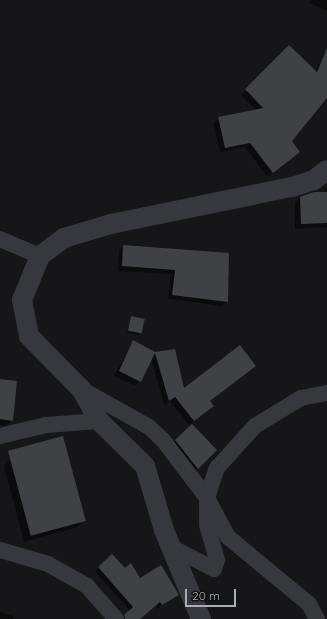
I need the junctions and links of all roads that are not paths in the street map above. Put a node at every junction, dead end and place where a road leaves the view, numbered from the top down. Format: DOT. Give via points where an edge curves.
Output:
graph roads {
  1 [pos="327,170"];
  2 [pos="0,239"];
  3 [pos="40,256"];
  4 [pos="81,390"];
  5 [pos="327,393"];
  6 [pos="99,421"];
  7 [pos="0,436"];
  8 [pos="207,498"];
  9 [pos="171,548"];
  10 [pos="0,550"];
  11 [pos="116,619"];
  12 [pos="201,619"];
  13 [pos="317,619"];
  1 -- 3 [label="street" via="314,180 292,187 111,224 64,238"];
  2 -- 3 [label="street"];
  3 -- 4 [label="street" via="22,300 29,336"];
  4 -- 6 [label="street"];
  4 -- 8 [label="street" via="149,427"];
  5 -- 8 [label="street" via="301,398 255,426 217,468"];
  6 -- 7 [label="street" via="46,425"];
  6 -- 9 [label="street" via="145,466"];
  8 -- 9 [label="street" via="207,525 217,560 214,569"];
  8 -- 13 [label="street" via="228,537 309,604"];
  9 -- 12 [label="street"];
  10 -- 11 [label="street" via="48,564 87,586"];
}
